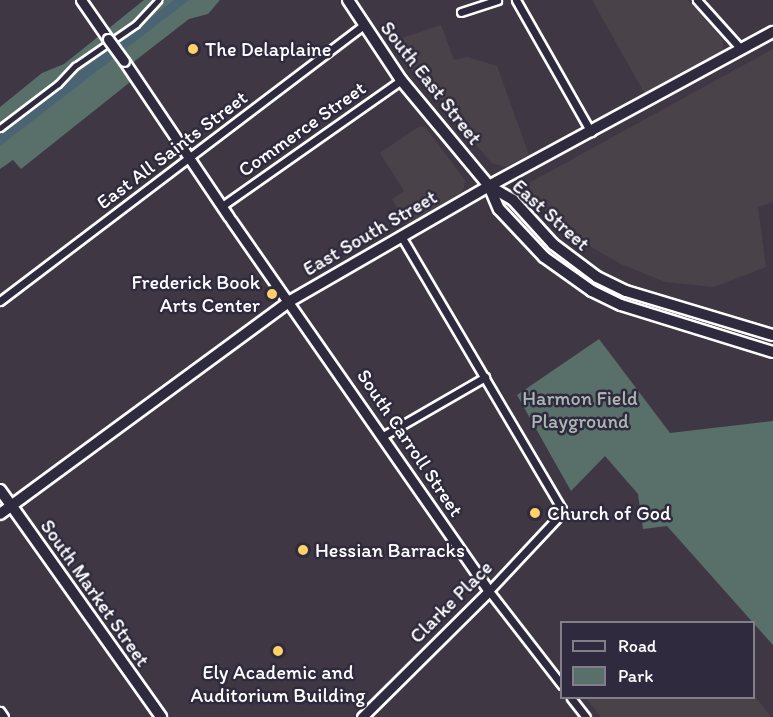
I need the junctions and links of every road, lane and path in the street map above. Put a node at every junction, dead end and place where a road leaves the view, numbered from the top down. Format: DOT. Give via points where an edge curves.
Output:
graph roads {
  1 [pos="81,0"];
  2 [pos="158,0"];
  3 [pos="348,0"];
  4 [pos="497,0"];
  5 [pos="516,0"];
  6 [pos="697,0"];
  7 [pos="461,12"];
  8 [pos="364,25"];
  9 [pos="773,32"];
  10 [pos="741,50"];
  11 [pos="401,80"];
  12 [pos="0,128"];
  13 [pos="591,132"];
  14 [pos="188,157"];
  15 [pos="489,186"];
  16 [pos="222,206"];
  17 [pos="401,236"];
  18 [pos="0,301"];
  19 [pos="290,301"];
  20 [pos="773,335"];
  21 [pos="773,352"];
  22 [pos="485,377"];
  23 [pos="383,436"];
  24 [pos="0,490"];
  25 [pos="11,506"];
  26 [pos="0,514"];
  27 [pos="489,591"];
  28 [pos="560,683"];
  29 [pos="572,699"];
  30 [pos="0,711"];
  31 [pos="364,716"];
  32 [pos="4,717"];
  33 [pos="161,717"];
  34 [pos="586,717"];
  1 -- 14 [label="street, South Carroll Street, bridge"];
  2 -- 12 [label="street" via="136,24 75,66 58,84"];
  3 -- 8 [label="main road, South East Street"];
  4 -- 7 [label="street"];
  5 -- 13 [label="street"];
  6 -- 10 [label="street"];
  8 -- 11 [label="main road, South East Street"];
  8 -- 14 [label="street, East All Saints Street"];
  9 -- 10 [label="main road, East South Street"];
  10 -- 13 [label="main road, East South Street"];
  11 -- 15 [label="main road, South East Street"];
  11 -- 16 [label="street, Commerce Street"];
  13 -- 15 [label="main road, East South Street"];
  14 -- 16 [label="street, South Carroll Street"];
  14 -- 18 [label="street, East All Saints Street"];
  15 -- 17 [label="main road, East South Street"];
  15 -- 20 [label="main road, East Street" via="513,200 552,244 597,277 626,291"];
  15 -- 21 [label="main road, East Street" via="499,210 523,236 565,274 592,291 654,317"];
  16 -- 19 [label="street, South Carroll Street"];
  17 -- 19 [label="main road, East South Street"];
  17 -- 22 [label="street"];
  19 -- 23 [label="street, South Carroll Street"];
  19 -- 25 [label="main road, East South Street"];
  22 -- 23 [label="street"];
  22 -- 27 [label="street, Clarke Place" via="562,508 560,515"];
  23 -- 27 [label="street, South Carroll Street"];
  24 -- 25 [label="main road, South Market Street"];
  25 -- 26 [label="main road, East South Street"];
  25 -- 33 [label="main road, South Market Street"];
  27 -- 28 [label="street, South Carroll Street"];
  27 -- 31 [label="street, Clarke Place"];
  29 -- 34 [label="street"];
  30 -- 32 [label="street"];
}
